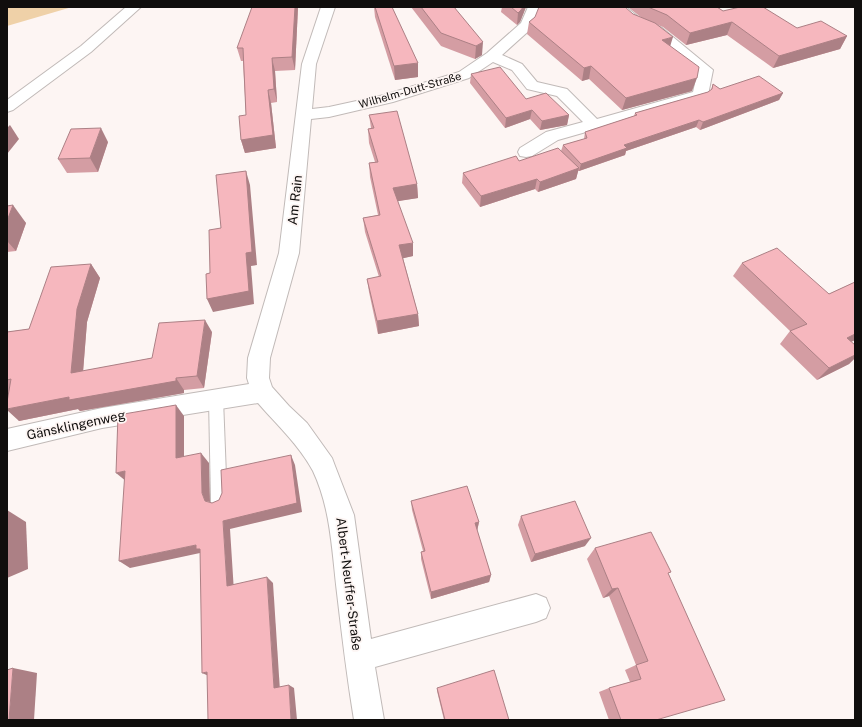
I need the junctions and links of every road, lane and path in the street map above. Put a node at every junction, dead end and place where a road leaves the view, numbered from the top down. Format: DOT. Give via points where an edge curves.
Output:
graph roads {
  1 [pos="134,7"];
  2 [pos="328,7"];
  3 [pos="535,7"];
  4 [pos="618,7"];
  5 [pos="492,56"];
  6 [pos="7,107"];
  7 [pos="304,115"];
  8 [pos="593,124"];
  9 [pos="526,152"];
  10 [pos="263,392"];
  11 [pos="216,399"];
  12 [pos="7,440"];
  13 [pos="219,502"];
  14 [pos="536,608"];
  15 [pos="359,657"];
  16 [pos="369,720"];
  1 -- 6 [label="street" via="86,49"];
  2 -- 7 [label="street, Am Rain" via="309,64"];
  3 -- 5 [label="street, Wilhelm-Dutt-Straße" via="527,25"];
  4 -- 8 [label="street" via="636,22 657,31 706,70 700,95"];
  5 -- 7 [label="street, Wilhelm-Dutt-Straße" via="464,75 432,86 388,99"];
  5 -- 8 [label="street" via="517,67 532,86 562,92"];
  7 -- 10 [label="street, Am Rain" via="289,253 259,358 258,378"];
  8 -- 9 [label="street" via="552,136"];
  10 -- 11 [label="street, Gänsklingenweg"];
  10 -- 15 [label="street, Albert-Neuffer-Straße" via="299,430 323,466 341,515"];
  11 -- 12 [label="street, Gänsklingenweg" via="75,424"];
  11 -- 13 [label="lane"];
  14 -- 15 [label="street, Albert-Neuffer-Straße"];
  15 -- 16 [label="street, Albert-Neuffer-Straße"];
}
